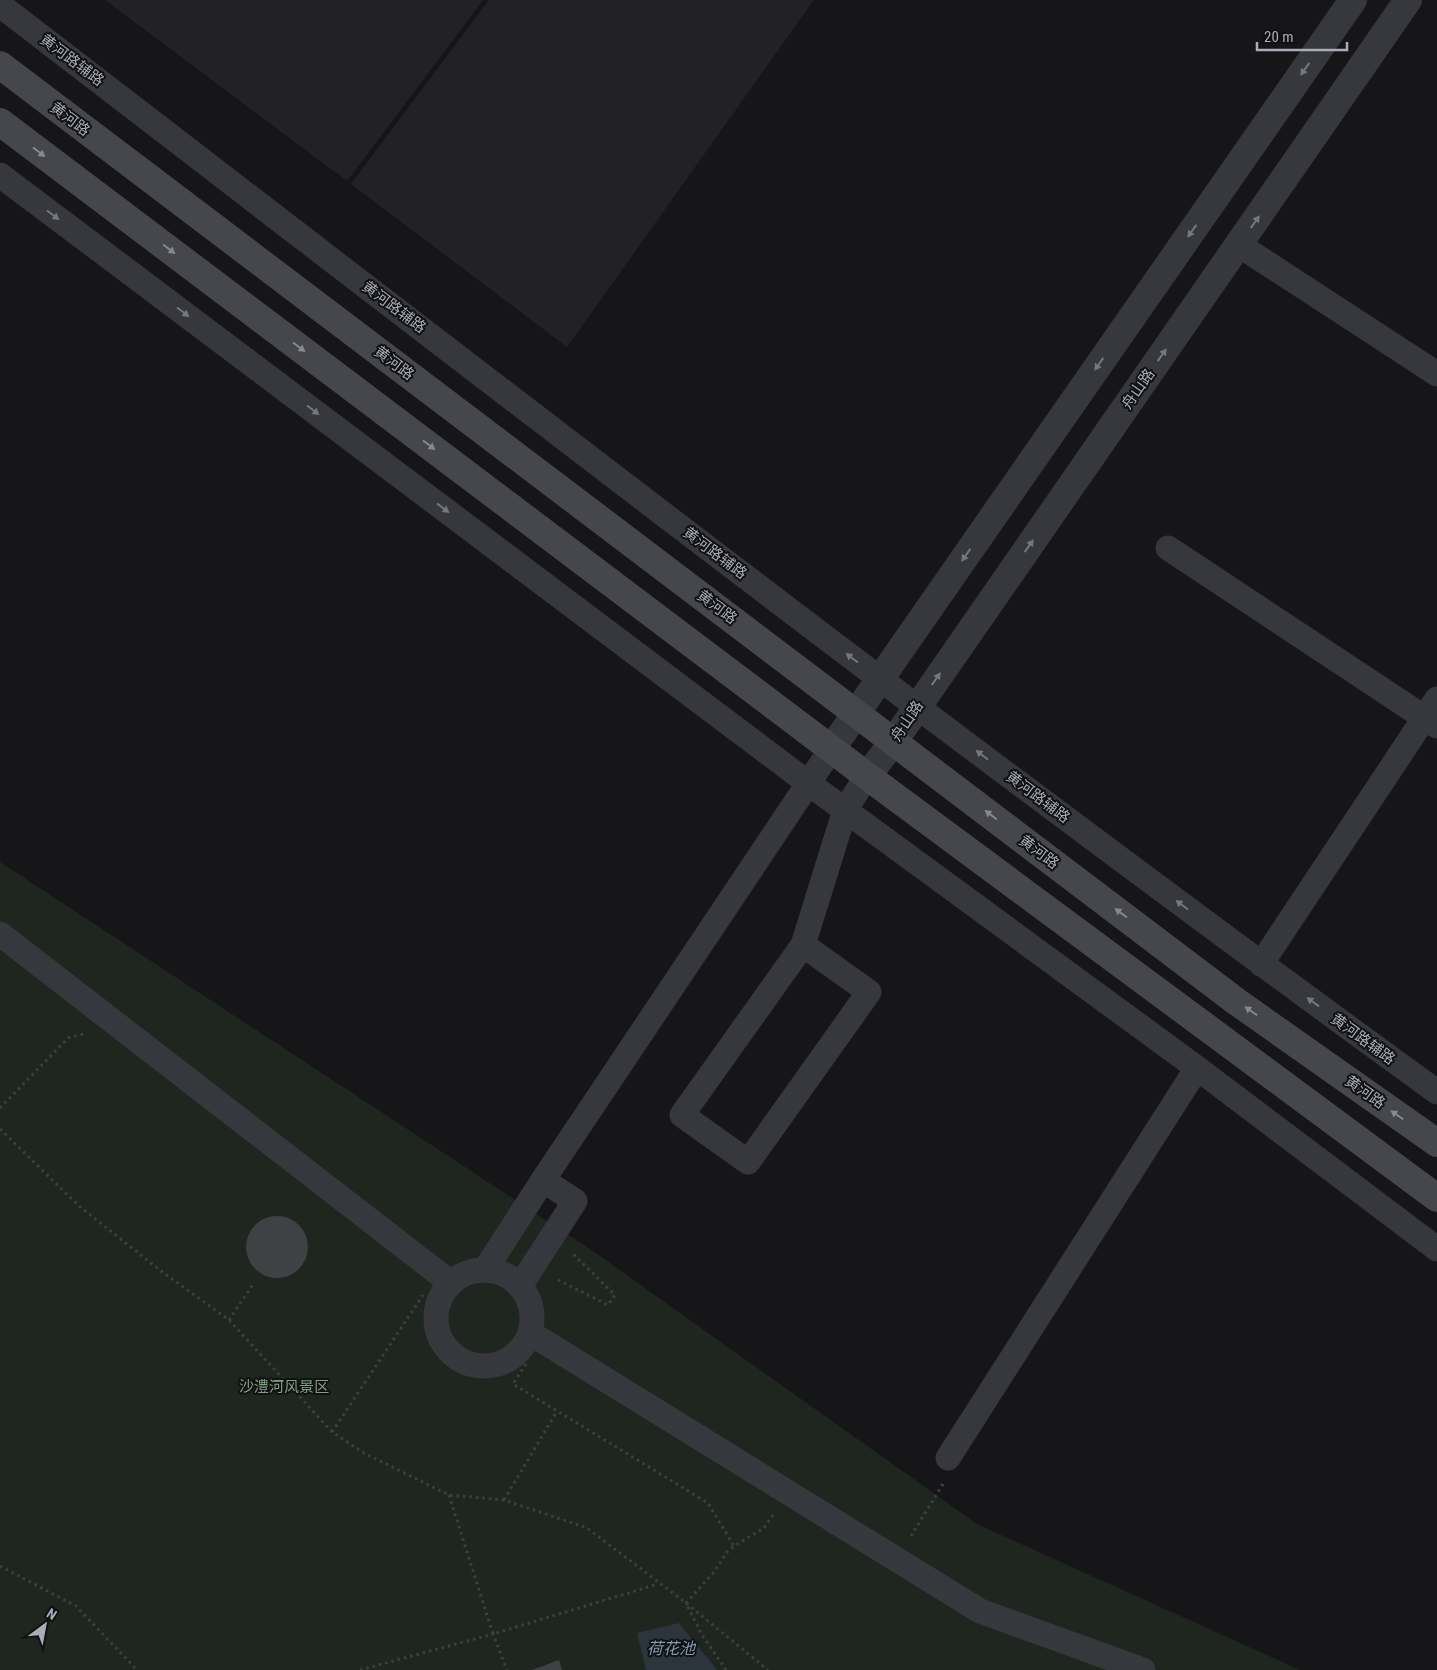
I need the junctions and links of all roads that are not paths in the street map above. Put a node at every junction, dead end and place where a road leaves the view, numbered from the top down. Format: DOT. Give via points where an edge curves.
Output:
graph roads {
  1 [pos="1353,0"];
  2 [pos="1408,0"];
  3 [pos="4,4"];
  4 [pos="0,65"];
  5 [pos="0,122"];
  6 [pos="0,175"];
  7 [pos="1239,245"];
  8 [pos="1437,374"];
  9 [pos="1168,548"];
  10 [pos="880,680"];
  11 [pos="917,707"];
  12 [pos="856,712"];
  13 [pos="1433,714"];
  14 [pos="894,741"];
  15 [pos="832,748"];
  16 [pos="867,776"];
  17 [pos="808,783"];
  18 [pos="846,810"];
  19 [pos="0,934"];
  20 [pos="802,945"];
  21 [pos="1261,964"];
  22 [pos="1197,1068"];
  23 [pos="1437,1092"];
  24 [pos="1437,1144"];
  25 [pos="543,1180"];
  26 [pos="1437,1198"];
  27 [pos="1437,1249"];
  28 [pos="485,1270"];
  29 [pos="526,1276"];
  30 [pos="446,1290"];
  31 [pos="536,1337"];
  32 [pos="948,1458"];
  33 [pos="1144,1670"];
  1 -- 10 [label="street, one-way"];
  7 -- 2 [label="street, 舟山路, one-way"];
  10 -- 3 [label="street, 黄河路辅路, one-way"];
  4 -- 12 [label="main road, 黄河路"];
  5 -- 15 [label="main road, one-way"];
  6 -- 17 [label="street, one-way"];
  7 -- 8 [label="street"];
  11 -- 7 [label="street, 舟山路, one-way"];
  9 -- 13 [label="street"];
  10 -- 11 [label="street, 黄河路辅路"];
  10 -- 12 [label="street"];
  11 -- 14 [label="street, 舟山路"];
  21 -- 11 [label="street, 黄河路辅路, one-way"];
  12 -- 14 [label="main road, 黄河路"];
  12 -- 15 [label="street"];
  13 -- 21 [label="street"];
  14 -- 16 [label="street, 舟山路"];
  24 -- 14 [label="main road, 黄河路, one-way" via="1237,1002"];
  15 -- 16 [label="main road"];
  15 -- 17 [label="street"];
  16 -- 18 [label="street"];
  16 -- 26 [label="main road"];
  17 -- 18 [label="street"];
  17 -- 25 [label="street"];
  18 -- 20 [label="street"];
  18 -- 22 [label="street"];
  19 -- 30 [label="street"];
  20 -- 20 [label="street" via="682,1115 748,1162 869,992"];
  23 -- 21 [label="street, 黄河路辅路, one-way"];
  22 -- 27 [label="street"];
  22 -- 32 [label="street"];
  25 -- 28 [label="street"];
  25 -- 29 [label="street" via="575,1201"];
  28 -- 29 [label="street"];
  28 -- 30 [label="street" via="461,1276"];
  29 -- 31 [label="street"];
  30 -- 31 [label="street" via="437,1311 437,1327 452,1353 466,1362 481,1366 497,1364 511,1358"];
  31 -- 33 [label="street" via="980,1611"];
}
